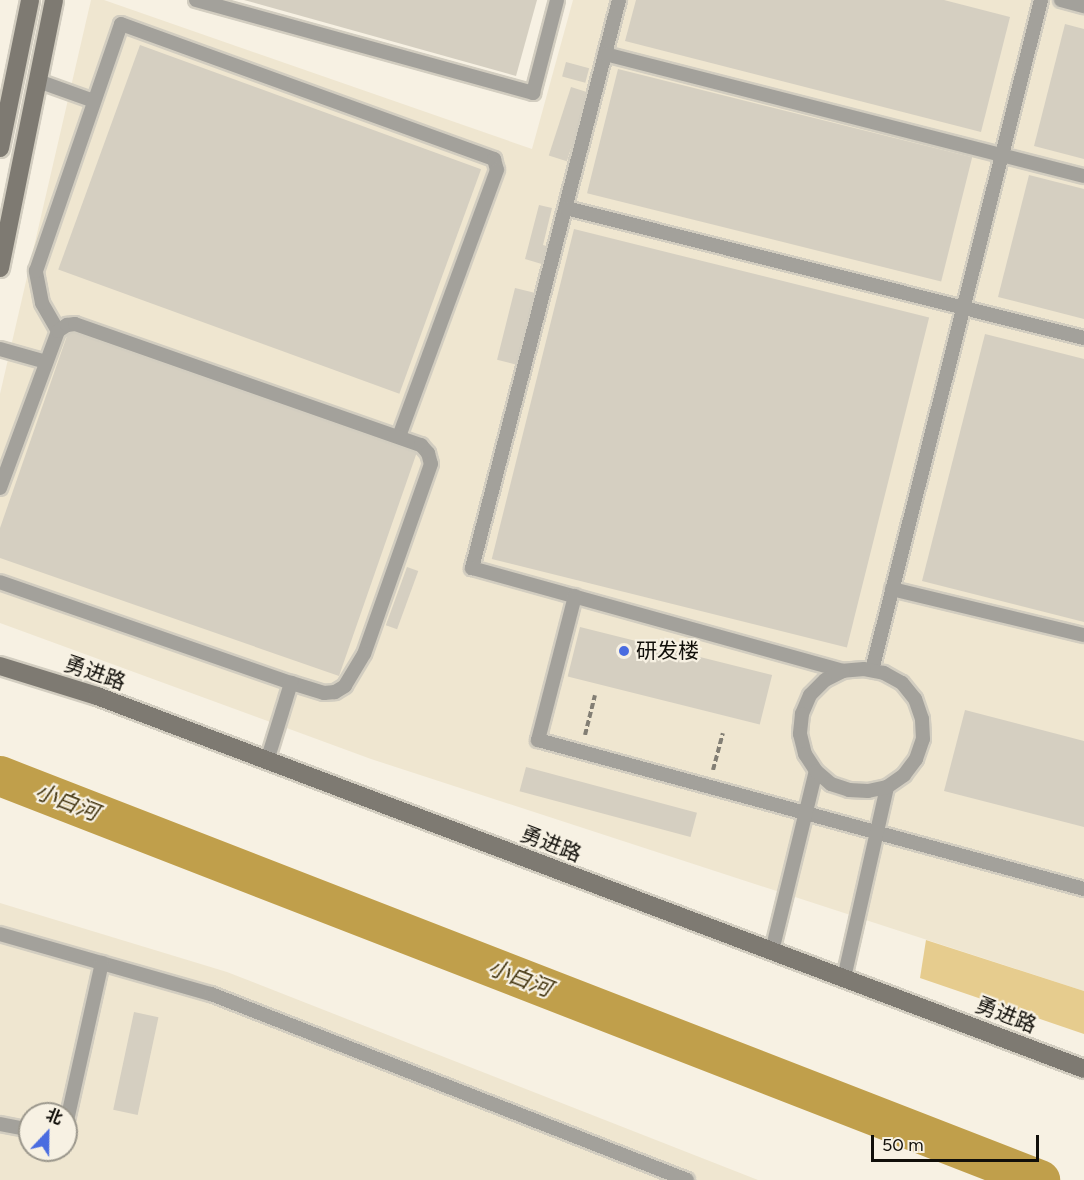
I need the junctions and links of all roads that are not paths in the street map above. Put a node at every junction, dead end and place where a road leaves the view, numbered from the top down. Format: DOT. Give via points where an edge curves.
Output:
graph roads {
  1 [pos="30,0"];
  2 [pos="54,0"];
  3 [pos="196,0"];
  4 [pos="557,0"];
  5 [pos="619,0"];
  6 [pos="1041,0"];
  7 [pos="1060,0"];
  8 [pos="1084,6"];
  9 [pos="605,54"];
  10 [pos="38,81"];
  11 [pos="94,101"];
  12 [pos="0,148"];
  13 [pos="1002,155"];
  14 [pos="1084,176"];
  15 [pos="566,208"];
  16 [pos="0,268"];
  17 [pos="963,308"];
  18 [pos="58,331"];
  19 [pos="1084,338"];
  20 [pos="0,349"];
  21 [pos="46,362"];
  22 [pos="399,437"];
  23 [pos="0,488"];
  24 [pos="0,582"];
  25 [pos="892,589"];
  26 [pos="575,596"];
  27 [pos="1084,635"];
  28 [pos="0,666"];
  29 [pos="872,670"];
  30 [pos="843,671"];
  31 [pos="291,683"];
  32 [pos="267,760"];
  33 [pos="816,771"];
  34 [pos="887,787"];
  35 [pos="806,813"];
  36 [pos="876,832"];
  37 [pos="1084,889"];
  38 [pos="0,934"];
  39 [pos="771,951"];
  40 [pos="102,963"];
  41 [pos="844,978"];
  42 [pos="1084,1069"];
  43 [pos="71,1102"];
  44 [pos="0,1124"];
  45 [pos="18,1128"];
  46 [pos="687,1180"];
  1 -- 12 [label="street"];
  2 -- 10 [label="street"];
  3 -- 4 [label="lane" via="533,93"];
  5 -- 9 [label="lane"];
  6 -- 13 [label="lane"];
  7 -- 8 [label="lane"];
  9 -- 13 [label="lane"];
  9 -- 15 [label="lane"];
  10 -- 11 [label="lane"];
  10 -- 16 [label="street"];
  11 -- 18 [label="lane" via="36,271 42,303"];
  11 -- 22 [label="lane" via="121,24 494,159 497,170"];
  13 -- 14 [label="lane"];
  13 -- 17 [label="lane"];
  15 -- 17 [label="lane"];
  15 -- 26 [label="lane" via="472,568"];
  17 -- 19 [label="lane"];
  17 -- 25 [label="lane"];
  18 -- 21 [label="lane"];
  18 -- 22 [label="lane" via="75,324"];
  20 -- 21 [label="lane"];
  21 -- 23 [label="lane"];
  22 -- 31 [label="lane" via="421,445 431,464 364,654 345,686 335,692 324,693"];
  24 -- 31 [label="lane"];
  25 -- 27 [label="lane"];
  25 -- 29 [label="lane"];
  26 -- 30 [label="lane"];
  26 -- 35 [label="lane" via="538,740"];
  28 -- 32 [label="street, 勇进路" via="97,696"];
  29 -- 30 [label="lane"];
  29 -- 34 [label="lane" via="902,683 915,699 922,719 923,739 916,759 904,775"];
  30 -- 33 [label="lane" via="825,680 810,695 802,714 800,734 805,754"];
  31 -- 32 [label="lane"];
  32 -- 39 [label="street, 勇进路"];
  33 -- 34 [label="lane" via="849,790"];
  33 -- 35 [label="lane"];
  34 -- 36 [label="lane"];
  35 -- 36 [label="lane"];
  35 -- 39 [label="lane"];
  36 -- 37 [label="lane"];
  36 -- 41 [label="lane"];
  38 -- 40 [label="lane"];
  39 -- 41 [label="street, 勇进路"];
  40 -- 43 [label="lane"];
  40 -- 46 [label="lane" via="211,994"];
  41 -- 42 [label="street, 勇进路"];
  44 -- 45 [label="lane"];
}
